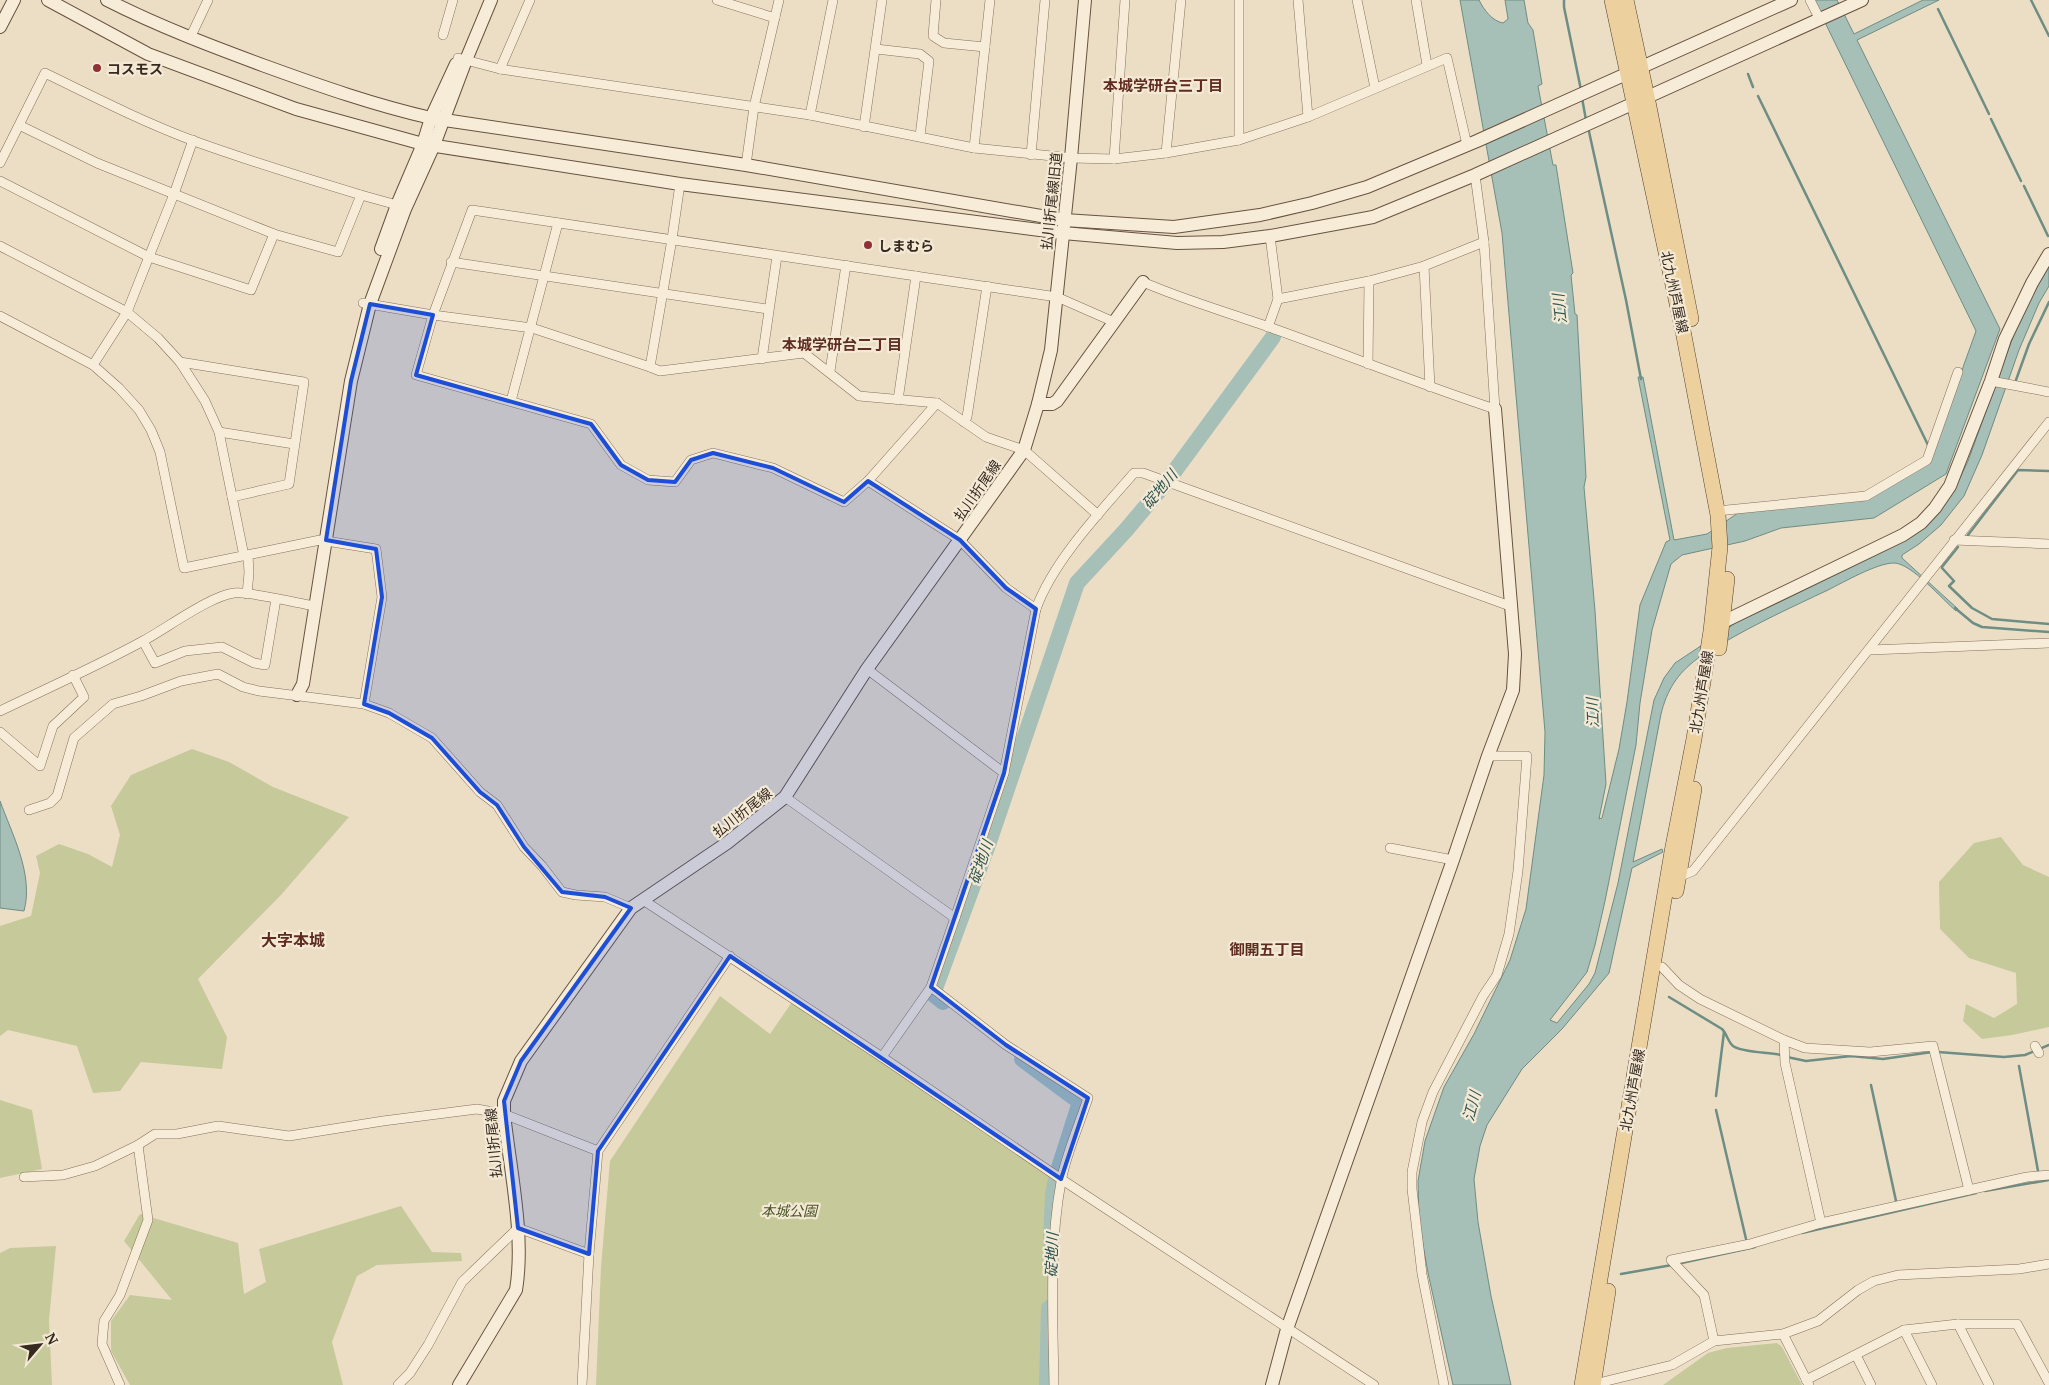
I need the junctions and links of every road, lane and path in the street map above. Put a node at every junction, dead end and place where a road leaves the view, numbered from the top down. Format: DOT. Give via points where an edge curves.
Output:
graph roads {
  1 [pos="14,0"];
  2 [pos="48,0"];
  3 [pos="108,0"];
  4 [pos="208,0"];
  5 [pos="453,0"];
  6 [pos="482,0"];
  7 [pos="490,0"];
  8 [pos="530,0"];
  9 [pos="717,0"];
  10 [pos="779,0"];
  11 [pos="833,0"];
  12 [pos="882,0"];
  13 [pos="936,0"];
  14 [pos="990,0"];
  15 [pos="1045,0"];
  16 [pos="1085,0"];
  17 [pos="1125,0"];
  18 [pos="1181,0"];
  19 [pos="1239,0"];
  20 [pos="1298,0"];
  21 [pos="1357,0"];
  22 [pos="1416,0"];
  23 [pos="1612,0"];
  24 [pos="1626,0"];
  25 [pos="1791,0"];
  26 [pos="1810,0"];
  27 [pos="1862,0"];
  28 [pos="774,18"];
  29 [pos="1819,18"];
  30 [pos="0,27"];
  31 [pos="443,35"];
  32 [pos="190,38"];
  33 [pos="985,47"];
  34 [pos="876,49"];
  35 [pos="462,59"];
  36 [pos="1427,66"];
  37 [pos="500,69"];
  38 [pos="1635,70"];
  39 [pos="1375,88"];
  40 [pos="1641,99"];
  41 [pos="754,107"];
  42 [pos="810,115"];
  43 [pos="1308,117"];
  44 [pos="437,119"];
  45 [pos="18,125"];
  46 [pos="864,127"];
  47 [pos="920,136"];
  48 [pos="193,140"];
  49 [pos="1239,140"];
  50 [pos="1472,143"];
  51 [pos="428,145"];
  52 [pos="974,148"];
  53 [pos="1166,152"];
  54 [pos="1030,155"];
  55 [pos="1071,158"];
  56 [pos="1114,158"];
  57 [pos="0,163"];
  58 [pos="746,165"];
  59 [pos="1479,174"];
  60 [pos="0,181"];
  61 [pos="680,184"];
  62 [pos="174,194"];
  63 [pos="361,195"];
  64 [pos="397,205"];
  65 [pos="558,223"];
  66 [pos="1063,226"];
  67 [pos="274,234"];
  68 [pos="1270,236"];
  69 [pos="672,239"];
  70 [pos="1484,242"];
  71 [pos="0,246"];
  72 [pos="2049,254"];
  73 [pos="777,256"];
  74 [pos="149,257"];
  75 [pos="451,262"];
  76 [pos="846,265"];
  77 [pos="1424,266"];
  78 [pos="544,276"];
  79 [pos="916,276"];
  80 [pos="1369,281"];
  81 [pos="1144,282"];
  82 [pos="987,286"];
  83 [pos="662,294"];
  84 [pos="1057,297"];
  85 [pos="1278,299"];
  86 [pos="367,304"];
  87 [pos="768,309"];
  88 [pos="127,312"];
  89 [pos="433,315"];
  90 [pos="0,316"];
  91 [pos="1114,322"];
  92 [pos="1268,327"];
  93 [pos="532,328"];
  94 [pos="762,358"];
  95 [pos="180,362"];
  96 [pos="1368,364"];
  97 [pos="93,365"];
  98 [pos="650,367"];
  99 [pos="830,371"];
  100 [pos="1958,372"];
  101 [pos="1992,381"];
  102 [pos="1430,387"];
  103 [pos="2049,392"];
  104 [pos="898,400"];
  105 [pos="511,401"];
  106 [pos="937,403"];
  107 [pos="1038,404"];
  108 [pos="1495,409"];
  109 [pos="964,422"];
  110 [pos="2049,422"];
  111 [pos="219,432"];
  112 [pos="294,444"];
  113 [pos="1024,450"];
  114 [pos="868,481"];
  115 [pos="232,497"];
  116 [pos="1722,512"];
  117 [pos="1098,515"];
  118 [pos="323,540"];
  119 [pos="960,540"];
  120 [pos="1954,540"];
  121 [pos="2049,544"];
  122 [pos="246,555"];
  123 [pos="247,594"];
  124 [pos="276,599"];
  125 [pos="309,605"];
  126 [pos="1510,606"];
  127 [pos="1036,608"];
  128 [pos="1717,626"];
  129 [pos="143,641"];
  130 [pos="2049,643"];
  131 [pos="1870,650"];
  132 [pos="867,669"];
  133 [pos="74,675"];
  134 [pos="297,695"];
  135 [pos="364,704"];
  136 [pos="0,711"];
  137 [pos="0,732"];
  138 [pos="1488,756"];
  139 [pos="1004,773"];
  140 [pos="785,797"];
  141 [pos="29,810"];
  142 [pos="1390,848"];
  143 [pos="1453,860"];
  144 [pos="1673,878"];
  145 [pos="643,900"];
  146 [pos="631,908"];
  147 [pos="955,918"];
  148 [pos="730,956"];
  149 [pos="1662,967"];
  150 [pos="931,986"];
  151 [pos="1784,1040"];
  152 [pos="882,1056"];
  153 [pos="504,1114"];
  154 [pos="138,1146"];
  155 [pos="598,1151"];
  156 [pos="2049,1174"];
  157 [pos="24,1177"];
  158 [pos="1061,1180"];
  159 [pos="1969,1190"];
  160 [pos="1821,1223"];
  161 [pos="518,1228"];
  162 [pos="589,1254"];
  163 [pos="2049,1264"];
  164 [pos="1958,1324"];
  165 [pos="1288,1329"];
  166 [pos="1904,1330"];
  167 [pos="1783,1334"];
  168 [pos="1714,1341"];
  169 [pos="1856,1355"];
  170 [pos="1808,1382"];
  171 [pos="2049,1384"];
  172 [pos="120,1385"];
  173 [pos="398,1385"];
  174 [pos="459,1385"];
  175 [pos="582,1385"];
  176 [pos="1054,1385"];
  177 [pos="1272,1385"];
  178 [pos="1374,1385"];
  179 [pos="1444,1385"];
  180 [pos="1582,1385"];
  181 [pos="1593,1385"];
  182 [pos="1871,1385"];
  183 [pos="1932,1385"];
  184 [pos="1989,1385"];
  1 -- 30 [label="street"];
  2 -- 51 [label="street" via="148,54 296,109"];
  3 -- 32 [label="street"];
  4 -- 32 [label="street"];
  5 -- 31 [label="street"];
  6 -- 35 [label="street"];
  7 -- 35 [label="street"];
  8 -- 37 [label="street"];
  9 -- 28 [label="street"];
  10 -- 28 [label="street"];
  11 -- 42 [label="street"];
  12 -- 34 [label="street"];
  13 -- 33 [label="street" via="933,36 944,43"];
  14 -- 33 [label="street"];
  15 -- 54 [label="street"];
  16 -- 55 [label="street, 払川折尾線旧道"];
  17 -- 56 [label="street"];
  18 -- 53 [label="street"];
  19 -- 49 [label="street"];
  20 -- 43 [label="street"];
  21 -- 39 [label="street"];
  22 -- 36 [label="street"];
  23 -- 38 [label="main road, 北九州芦屋線"];
  24 -- 38 [label="main road, 北九州芦屋線"];
  25 -- 38 [label="street"];
  26 -- 29 [label="street"];
  27 -- 29 [label="street"];
  28 -- 41 [label="street"];
  29 -- 40 [label="street"];
  32 -- 44 [label="street" via="388,108"];
  33 -- 52 [label="street"];
  34 -- 46 [label="street"];
  34 -- 47 [label="street" via="920,54 929,61"];
  35 -- 37 [label="street"];
  35 -- 44 [label="street"];
  36 -- 39 [label="street"];
  36 -- 50 [label="street" via="1447,58"];
  37 -- 41 [label="street"];
  38 -- 40 [label="main road, 北九州芦屋線"];
  38 -- 50 [label="street"];
  39 -- 43 [label="street"];
  40 -- 59 [label="street"];
  40 -- 116 [label="main road, 北九州芦屋線"];
  41 -- 42 [label="street"];
  41 -- 58 [label="street"];
  42 -- 46 [label="street"];
  43 -- 49 [label="street"];
  44 -- 51 [label="street"];
  44 -- 58 [label="street"];
  45 -- 48 [label="street" via="45,73"];
  45 -- 57 [label="street"];
  45 -- 62 [label="street" via="97,163"];
  46 -- 47 [label="street"];
  47 -- 52 [label="street"];
  48 -- 62 [label="street"];
  48 -- 63 [label="street"];
  49 -- 53 [label="street"];
  50 -- 66 [label="street" via="1367,187 1260,215 1174,227"];
  51 -- 61 [label="street"];
  51 -- 64 [label="street"];
  51 -- 86 [label="street"];
  52 -- 54 [label="street"];
  53 -- 56 [label="street"];
  54 -- 55 [label="street"];
  55 -- 56 [label="street"];
  55 -- 66 [label="street, 払川折尾線旧道"];
  58 -- 66 [label="street"];
  59 -- 68 [label="street" via="1373,217"];
  59 -- 70 [label="street"];
  60 -- 74 [label="street"];
  61 -- 66 [label="street"];
  61 -- 69 [label="street"];
  62 -- 67 [label="street"];
  62 -- 74 [label="street"];
  63 -- 64 [label="street"];
  63 -- 67 [label="street" via="338,252"];
  64 -- 86 [label="street" via="373,270"];
  65 -- 69 [label="street"];
  65 -- 75 [label="street" via="472,210"];
  65 -- 78 [label="street"];
  66 -- 68 [label="street" via="1177,243"];
  66 -- 84 [label="street, 払川折尾線旧道"];
  67 -- 74 [label="street" via="251,290"];
  68 -- 85 [label="street"];
  69 -- 73 [label="street"];
  69 -- 83 [label="street"];
  70 -- 77 [label="street"];
  70 -- 108 [label="street"];
  71 -- 88 [label="street"];
  72 -- 101 [label="street" via="2005,339"];
  73 -- 76 [label="street"];
  73 -- 87 [label="street"];
  74 -- 88 [label="street"];
  75 -- 78 [label="street"];
  75 -- 89 [label="street"];
  76 -- 79 [label="street"];
  76 -- 99 [label="street"];
  77 -- 80 [label="street"];
  77 -- 102 [label="street"];
  78 -- 83 [label="street"];
  78 -- 93 [label="street"];
  79 -- 82 [label="street"];
  79 -- 104 [label="street"];
  80 -- 85 [label="street"];
  80 -- 96 [label="street"];
  81 -- 91 [label="street"];
  81 -- 92 [label="street" via="1174,296"];
  82 -- 84 [label="street"];
  82 -- 109 [label="street"];
  83 -- 87 [label="street"];
  83 -- 98 [label="street"];
  84 -- 91 [label="street"];
  84 -- 107 [label="street, 払川折尾線旧道" via="1051,350"];
  85 -- 92 [label="street"];
  86 -- 89 [label="street"];
  86 -- 118 [label="street" via="344,379"];
  87 -- 94 [label="street"];
  88 -- 95 [label="street"];
  88 -- 97 [label="street"];
  89 -- 93 [label="street"];
  89 -- 105 [label="street" via="416,376"];
  90 -- 97 [label="street"];
  91 -- 107 [label="street" via="1057,401"];
  92 -- 96 [label="street"];
  93 -- 98 [label="street"];
  93 -- 105 [label="street"];
  94 -- 98 [label="street" via="660,371"];
  94 -- 99 [label="street" via="804,353"];
  95 -- 111 [label="street" via="205,401"];
  95 -- 112 [label="street" via="304,382"];
  96 -- 102 [label="street"];
  97 -- 122 [label="street" via="120,388 151,430 160,452 184,568"];
  99 -- 104 [label="street" via="859,396"];
  100 -- 116 [label="street" via="1927,460 1866,496"];
  101 -- 103 [label="street"];
  101 -- 128 [label="street" via="1950,486 1921,522 1903,536"];
  102 -- 108 [label="street"];
  104 -- 106 [label="street"];
  105 -- 114 [label="street" via="591,424 621,465 648,480 675,482 691,460 713,454 773,468 844,502"];
  106 -- 109 [label="street"];
  106 -- 114 [label="street"];
  107 -- 113 [label="street, 払川折尾線"];
  108 -- 126 [label="street"];
  109 -- 113 [label="street" via="986,437"];
  110 -- 120 [label="street"];
  111 -- 112 [label="street"];
  111 -- 115 [label="street"];
  112 -- 115 [label="street" via="289,484"];
  113 -- 117 [label="street"];
  113 -- 119 [label="street, 払川折尾線"];
  114 -- 119 [label="street"];
  115 -- 122 [label="street"];
  116 -- 128 [label="main road, 北九州芦屋線" via="1725,547"];
  117 -- 126 [label="street" via="1134,473 1143,473"];
  117 -- 127 [label="street" via="1048,580"];
  118 -- 122 [label="street"];
  118 -- 125 [label="street"];
  118 -- 134 [label="street" via="303,684"];
  118 -- 135 [label="street" via="376,549 382,597"];
  119 -- 127 [label="street" via="1006,588"];
  119 -- 132 [label="street, 払川折尾線"];
  120 -- 121 [label="street"];
  120 -- 131 [label="street"];
  122 -- 123 [label="street" via="250,573"];
  123 -- 124 [label="street"];
  123 -- 129 [label="street" via="236,592 198,608"];
  124 -- 125 [label="street"];
  124 -- 129 [label="street" via="265,665 222,647 185,651 154,663"];
  125 -- 134 [label="street" via="296,683"];
  126 -- 138 [label="street" via="1515,654 1513,690"];
  127 -- 139 [label="street"];
  128 -- 144 [label="main road, 北九州芦屋線"];
  129 -- 133 [label="street"];
  130 -- 131 [label="street"];
  131 -- 144 [label="street" via="1693,871"];
  132 -- 139 [label="street"];
  132 -- 140 [label="street, 払川折尾線"];
  133 -- 136 [label="street"];
  133 -- 137 [label="street" via="84,698 53,726 40,766"];
  134 -- 135 [label="street"];
  134 -- 141 [label="street" via="260,692 218,674 182,681 113,704 74,738 57,796 50,803"];
  135 -- 146 [label="street" via="389,713 432,738 480,792 497,805 524,847 562,892 605,897"];
  138 -- 143 [label="street"];
  138 -- 179 [label="street" via="1528,756 1510,934 1497,975 1433,1092 1422,1122 1412,1172 1422,1274"];
  139 -- 147 [label="street"];
  140 -- 145 [label="street, 払川折尾線" via="727,844"];
  140 -- 147 [label="street"];
  142 -- 143 [label="street"];
  143 -- 165 [label="street"];
  144 -- 149 [label="main road, 北九州芦屋線"];
  144 -- 180 [label="main road, 北九州芦屋線"];
  145 -- 146 [label="street, 払川折尾線"];
  145 -- 148 [label="street"];
  146 -- 153 [label="street, 払川折尾線" via="520,1061 504,1101"];
  147 -- 150 [label="street"];
  148 -- 152 [label="street"];
  148 -- 155 [label="street"];
  149 -- 151 [label="street" via="1679,985 1700,999"];
  149 -- 181 [label="main road, 北九州芦屋線"];
  150 -- 152 [label="street"];
  150 -- 158 [label="street" via="1006,1045 1088,1098"];
  151 -- 159 [label="street" via="1805,1048 1870,1052 1934,1046"];
  151 -- 160 [label="street" via="1785,1062"];
  152 -- 158 [label="street"];
  153 -- 154 [label="street" via="477,1109 289,1136 218,1126 177,1134 155,1134"];
  153 -- 155 [label="street"];
  153 -- 161 [label="street, 払川折尾線"];
  154 -- 157 [label="street" via="95,1166 63,1175"];
  154 -- 172 [label="street" via="148,1220 120,1295 103,1328 102,1344"];
  155 -- 162 [label="street"];
  156 -- 159 [label="street"];
  158 -- 165 [label="street"];
  158 -- 176 [label="street" via="1056,1216"];
  159 -- 160 [label="street"];
  160 -- 168 [label="street" via="1750,1244 1671,1260 1704,1295"];
  161 -- 162 [label="street"];
  161 -- 173 [label="street" via="462,1282 428,1345"];
  161 -- 174 [label="street, 払川折尾線" via="516,1290"];
  162 -- 175 [label="street"];
  163 -- 167 [label="street" via="2018,1269 1898,1275 1858,1290 1818,1320"];
  164 -- 166 [label="street"];
  164 -- 171 [label="street" via="2017,1324"];
  164 -- 184 [label="street"];
  165 -- 177 [label="street"];
  165 -- 178 [label="street"];
  166 -- 169 [label="street"];
  166 -- 183 [label="street"];
  167 -- 168 [label="street"];
  167 -- 170 [label="street"];
  168 -- 181 [label="street" via="1672,1365"];
  169 -- 170 [label="street"];
  169 -- 182 [label="street"];
  180 -- 181 [label="street"];
}
